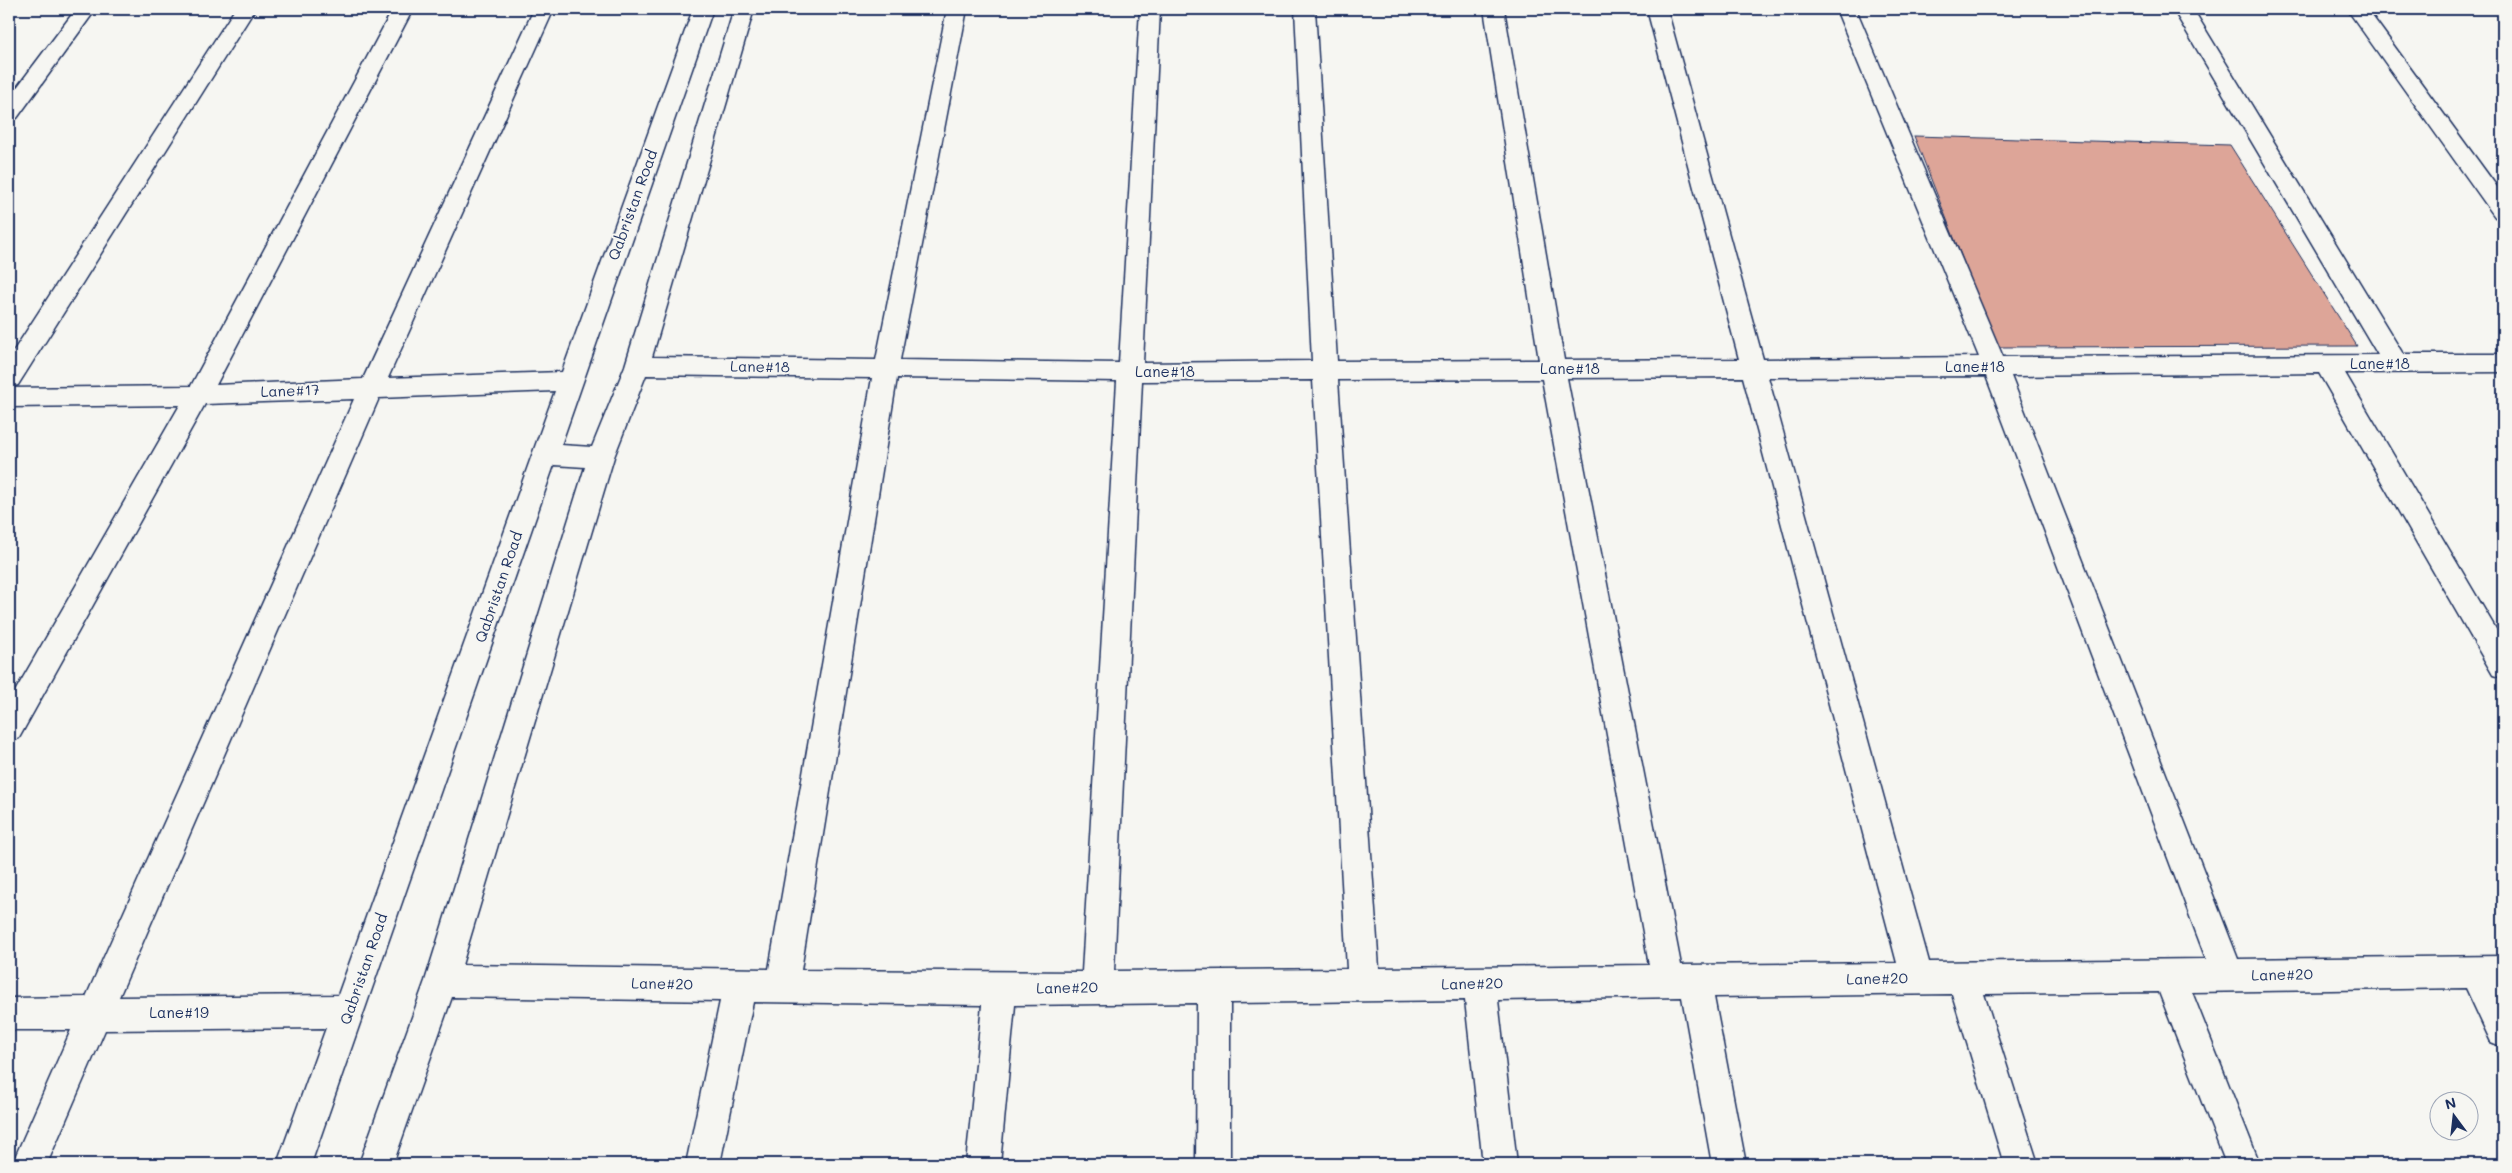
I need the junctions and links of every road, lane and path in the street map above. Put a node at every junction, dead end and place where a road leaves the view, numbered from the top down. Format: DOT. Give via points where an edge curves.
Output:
graph roads {
  1 [pos="86,9"];
  2 [pos="245,9"];
  3 [pos="403,9"];
  4 [pos="544,9"];
  5 [pos="703,9"];
  6 [pos="744,9"];
  7 [pos="957,9"];
  8 [pos="1150,9"];
  9 [pos="1305,9"];
  10 [pos="1494,9"];
  11 [pos="1657,9"];
  12 [pos="1846,9"];
  13 [pos="2182,9"];
  14 [pos="2357,9"];
  15 [pos="9,113"];
  16 [pos="2503,210"];
  17 [pos="2503,363"];
  18 [pos="2396,364"];
  19 [pos="2327,365"];
  20 [pos="637,366"];
  21 [pos="1995,367"];
  22 [pos="1754,368"];
  23 [pos="886,369"];
  24 [pos="1553,369"];
  25 [pos="1325,370"];
  26 [pos="1130,372"];
  27 [pos="9,378"];
  28 [pos="570,381"];
  29 [pos="370,388"];
  30 [pos="198,395"];
  31 [pos="9,397"];
  32 [pos="545,455"];
  33 [pos="601,457"];
  34 [pos="2503,666"];
  35 [pos="9,729"];
  36 [pos="2489,972"];
  37 [pos="2228,975"];
  38 [pos="2168,976"];
  39 [pos="1917,978"];
  40 [pos="1963,978"];
  41 [pos="441,981"];
  42 [pos="1682,981"];
  43 [pos="1480,984"];
  44 [pos="740,985"];
  45 [pos="1364,985"];
  46 [pos="782,986"];
  47 [pos="1214,987"];
  48 [pos="1097,988"];
  49 [pos="1000,989"];
  50 [pos="349,1011"];
  51 [pos="95,1013"];
  52 [pos="9,1014"];
  53 [pos="2503,1030"];
  54 [pos="29,1164"];
  55 [pos="294,1164"];
  56 [pos="376,1164"];
  57 [pos="703,1164"];
  58 [pos="983,1164"];
  59 [pos="1213,1164"];
  60 [pos="1500,1164"];
  61 [pos="1729,1164"];
  62 [pos="2021,1164"];
  63 [pos="2243,1164"];
  1 -- 15 [label="street"];
  2 -- 27 [label="street"];
  3 -- 30 [label="street"];
  4 -- 29 [label="street"];
  5 -- 28 [label="street, Qabristan Road"];
  6 -- 20 [label="street"];
  7 -- 23 [label="street"];
  8 -- 26 [label="street"];
  9 -- 25 [label="street"];
  10 -- 24 [label="street"];
  11 -- 22 [label="street"];
  12 -- 21 [label="street"];
  13 -- 18 [label="street"];
  14 -- 16 [label="street"];
  17 -- 18 [label="street, Lane#18"];
  18 -- 19 [label="street, Lane#18"];
  19 -- 21 [label="street, Lane#18"];
  19 -- 34 [label="street"];
  20 -- 23 [label="street, Lane#18"];
  20 -- 33 [label="street"];
  21 -- 22 [label="street, Lane#18"];
  21 -- 37 [label="street"];
  22 -- 24 [label="street, Lane#18"];
  22 -- 39 [label="street"];
  23 -- 26 [label="street, Lane#18"];
  23 -- 46 [label="street"];
  24 -- 25 [label="street, Lane#18"];
  24 -- 42 [label="street"];
  25 -- 26 [label="street, Lane#18"];
  25 -- 45 [label="street"];
  26 -- 48 [label="street"];
  28 -- 29 [label="street, Lane#17"];
  28 -- 32 [label="street, Qabristan Road"];
  29 -- 30 [label="street, Lane#17"];
  29 -- 51 [label="street"];
  30 -- 31 [label="street, Lane#17"];
  30 -- 35 [label="street"];
  32 -- 33 [label="street"];
  32 -- 50 [label="street, Qabristan Road"];
  33 -- 41 [label="street"];
  36 -- 37 [label="street, Lane#20"];
  36 -- 53 [label="street"];
  37 -- 38 [label="street, Lane#20"];
  38 -- 40 [label="street, Lane#20"];
  38 -- 63 [label="street"];
  39 -- 40 [label="street, Lane#20"];
  39 -- 42 [label="street, Lane#20"];
  40 -- 62 [label="street"];
  41 -- 44 [label="street, Lane#20"];
  41 -- 56 [label="street"];
  42 -- 43 [label="street, Lane#20"];
  42 -- 61 [label="street"];
  43 -- 45 [label="street, Lane#20"];
  43 -- 60 [label="street"];
  44 -- 46 [label="street, Lane#20"];
  44 -- 57 [label="street"];
  45 -- 47 [label="street, Lane#20"];
  46 -- 49 [label="street, Lane#20"];
  47 -- 48 [label="street, Lane#20"];
  47 -- 59 [label="street"];
  48 -- 49 [label="street, Lane#20"];
  49 -- 58 [label="street"];
  50 -- 51 [label="street, Lane#19"];
  50 -- 55 [label="street, Qabristan Road"];
  51 -- 52 [label="street, Lane#19"];
  51 -- 54 [label="street"];
}
